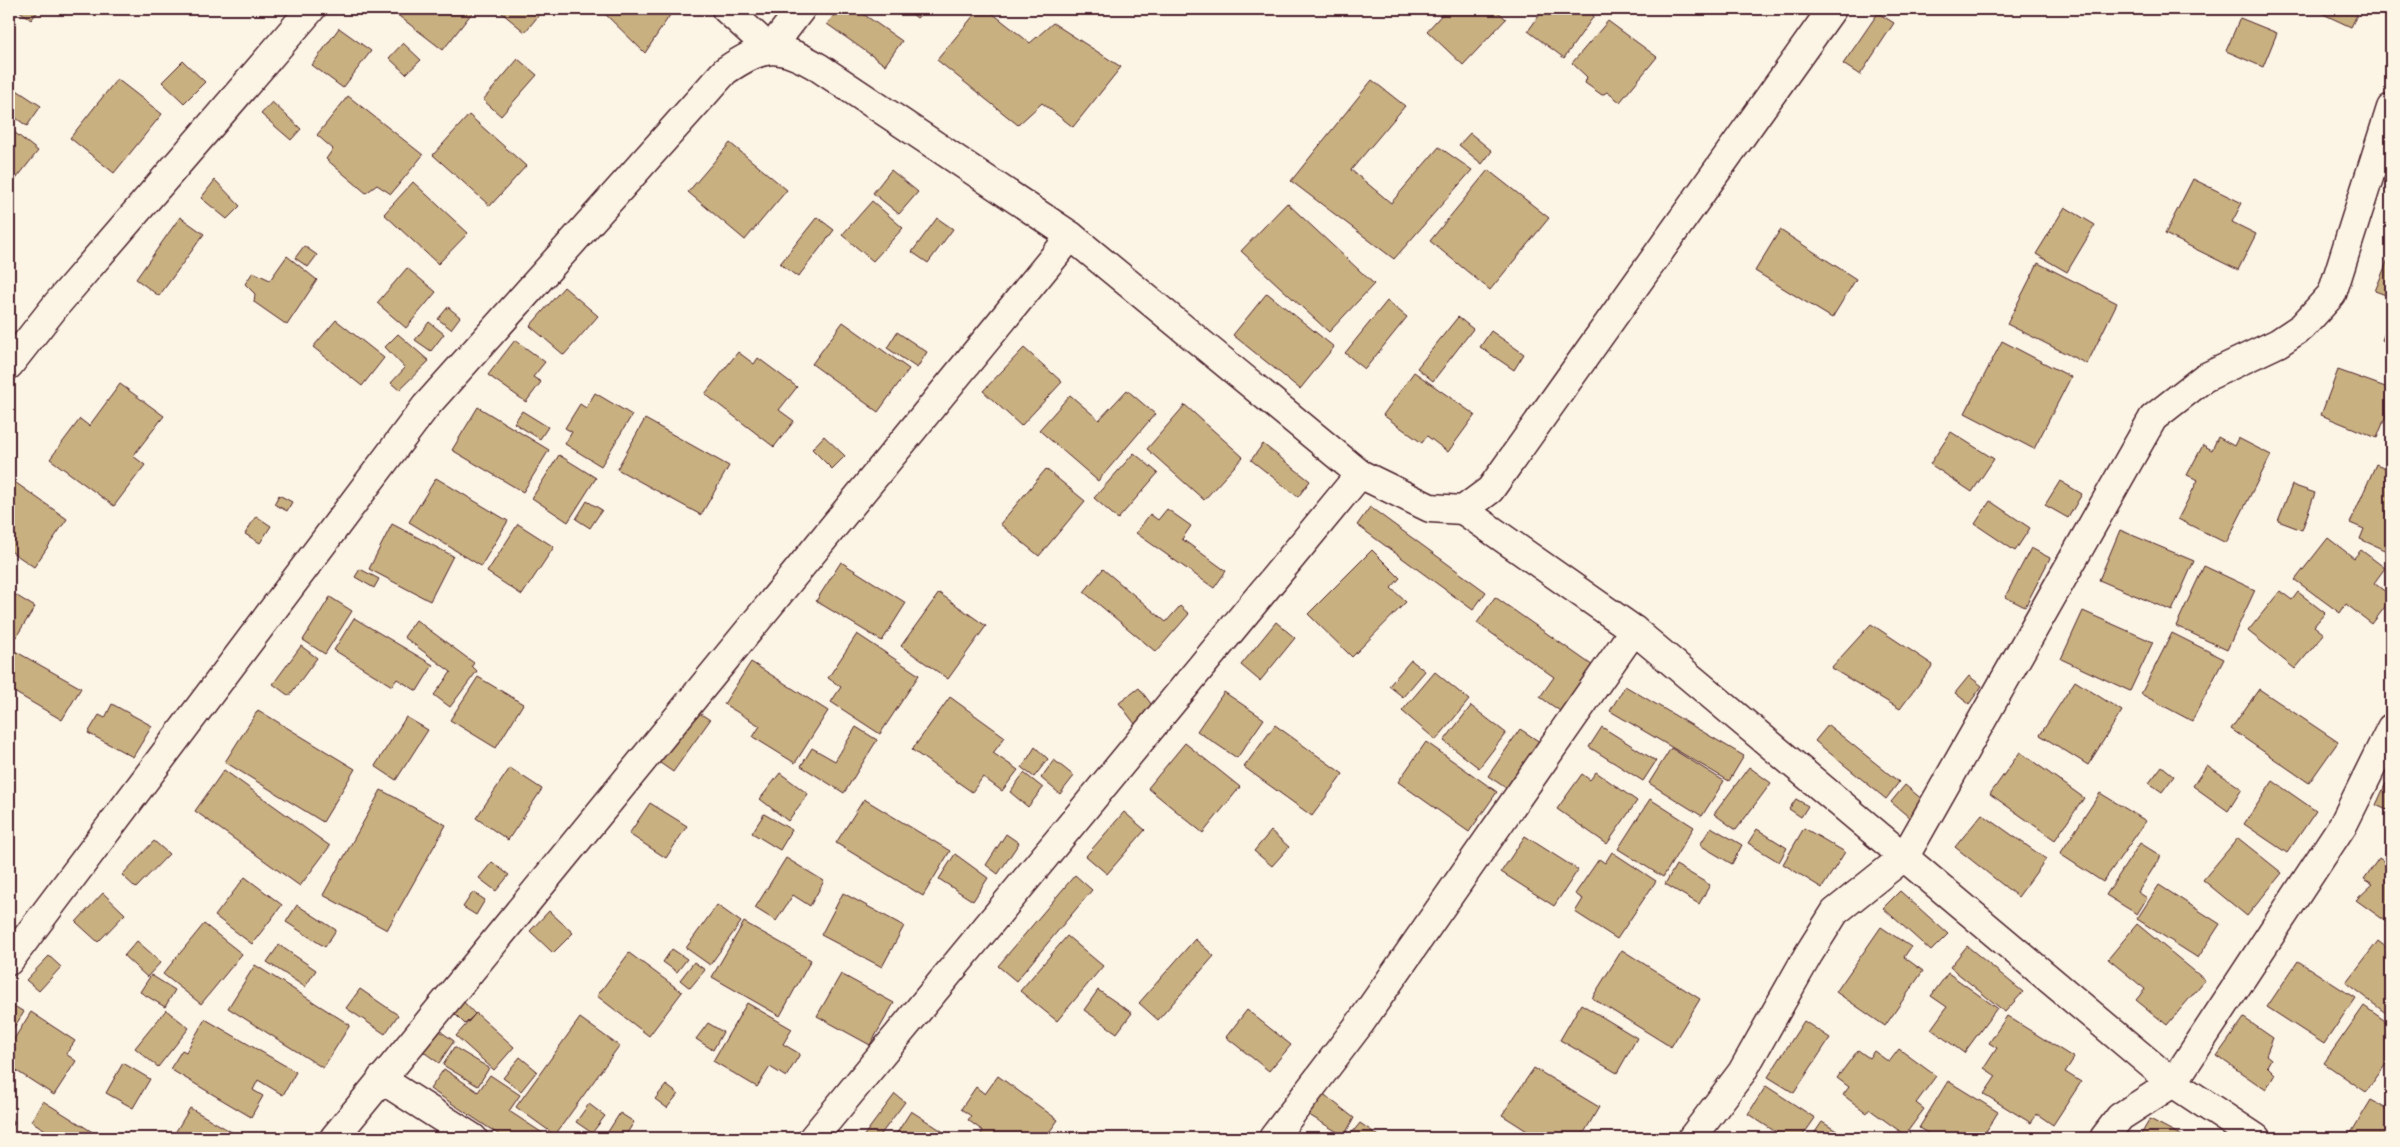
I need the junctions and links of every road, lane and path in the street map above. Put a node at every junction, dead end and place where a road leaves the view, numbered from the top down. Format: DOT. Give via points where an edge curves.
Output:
graph roads {
  1 [pos="311,9"];
  2 [pos="726,9"];
  3 [pos="801,9"];
  4 [pos="1832,9"];
  5 [pos="770,49"];
  6 [pos="2391,108"];
  7 [pos="1071,236"];
  8 [pos="9,365"];
  9 [pos="1360,474"];
  10 [pos="1463,510"];
  11 [pos="1634,630"];
  12 [pos="2391,728"];
  13 [pos="1905,856"];
  14 [pos="9,961"];
  15 [pos="381,1079"];
  16 [pos="2173,1082"];
  17 [pos="334,1138"];
  18 [pos="473,1138"];
  19 [pos="813,1138"];
  20 [pos="1273,1138"];
  21 [pos="1692,1138"];
  22 [pos="2104,1138"];
  23 [pos="2256,1138"];
  1 -- 8 [label="street" via="57,304"];
  2 -- 5 [label="street"];
  3 -- 5 [label="street"];
  4 -- 10 [label="street" via="1490,490"];
  5 -- 7 [label="street" via="797,54 818,67"];
  5 -- 14 [label="street" via="747,56 725,71 426,406"];
  6 -- 13 [label="street" via="2332,294 2302,328 2204,378 2153,418"];
  7 -- 9 [label="street"];
  7 -- 15 [label="street"];
  9 -- 10 [label="street" via="1430,508"];
  9 -- 19 [label="street"];
  10 -- 11 [label="street"];
  11 -- 13 [label="street"];
  11 -- 20 [label="street" via="1362,1022"];
  12 -- 16 [label="street" via="2344,823"];
  13 -- 16 [label="street"];
  13 -- 21 [label="street" via="1835,912 1742,1072"];
  15 -- 17 [label="street"];
  15 -- 18 [label="street"];
  16 -- 22 [label="street" via="2120,1117"];
  16 -- 23 [label="street"];
}
